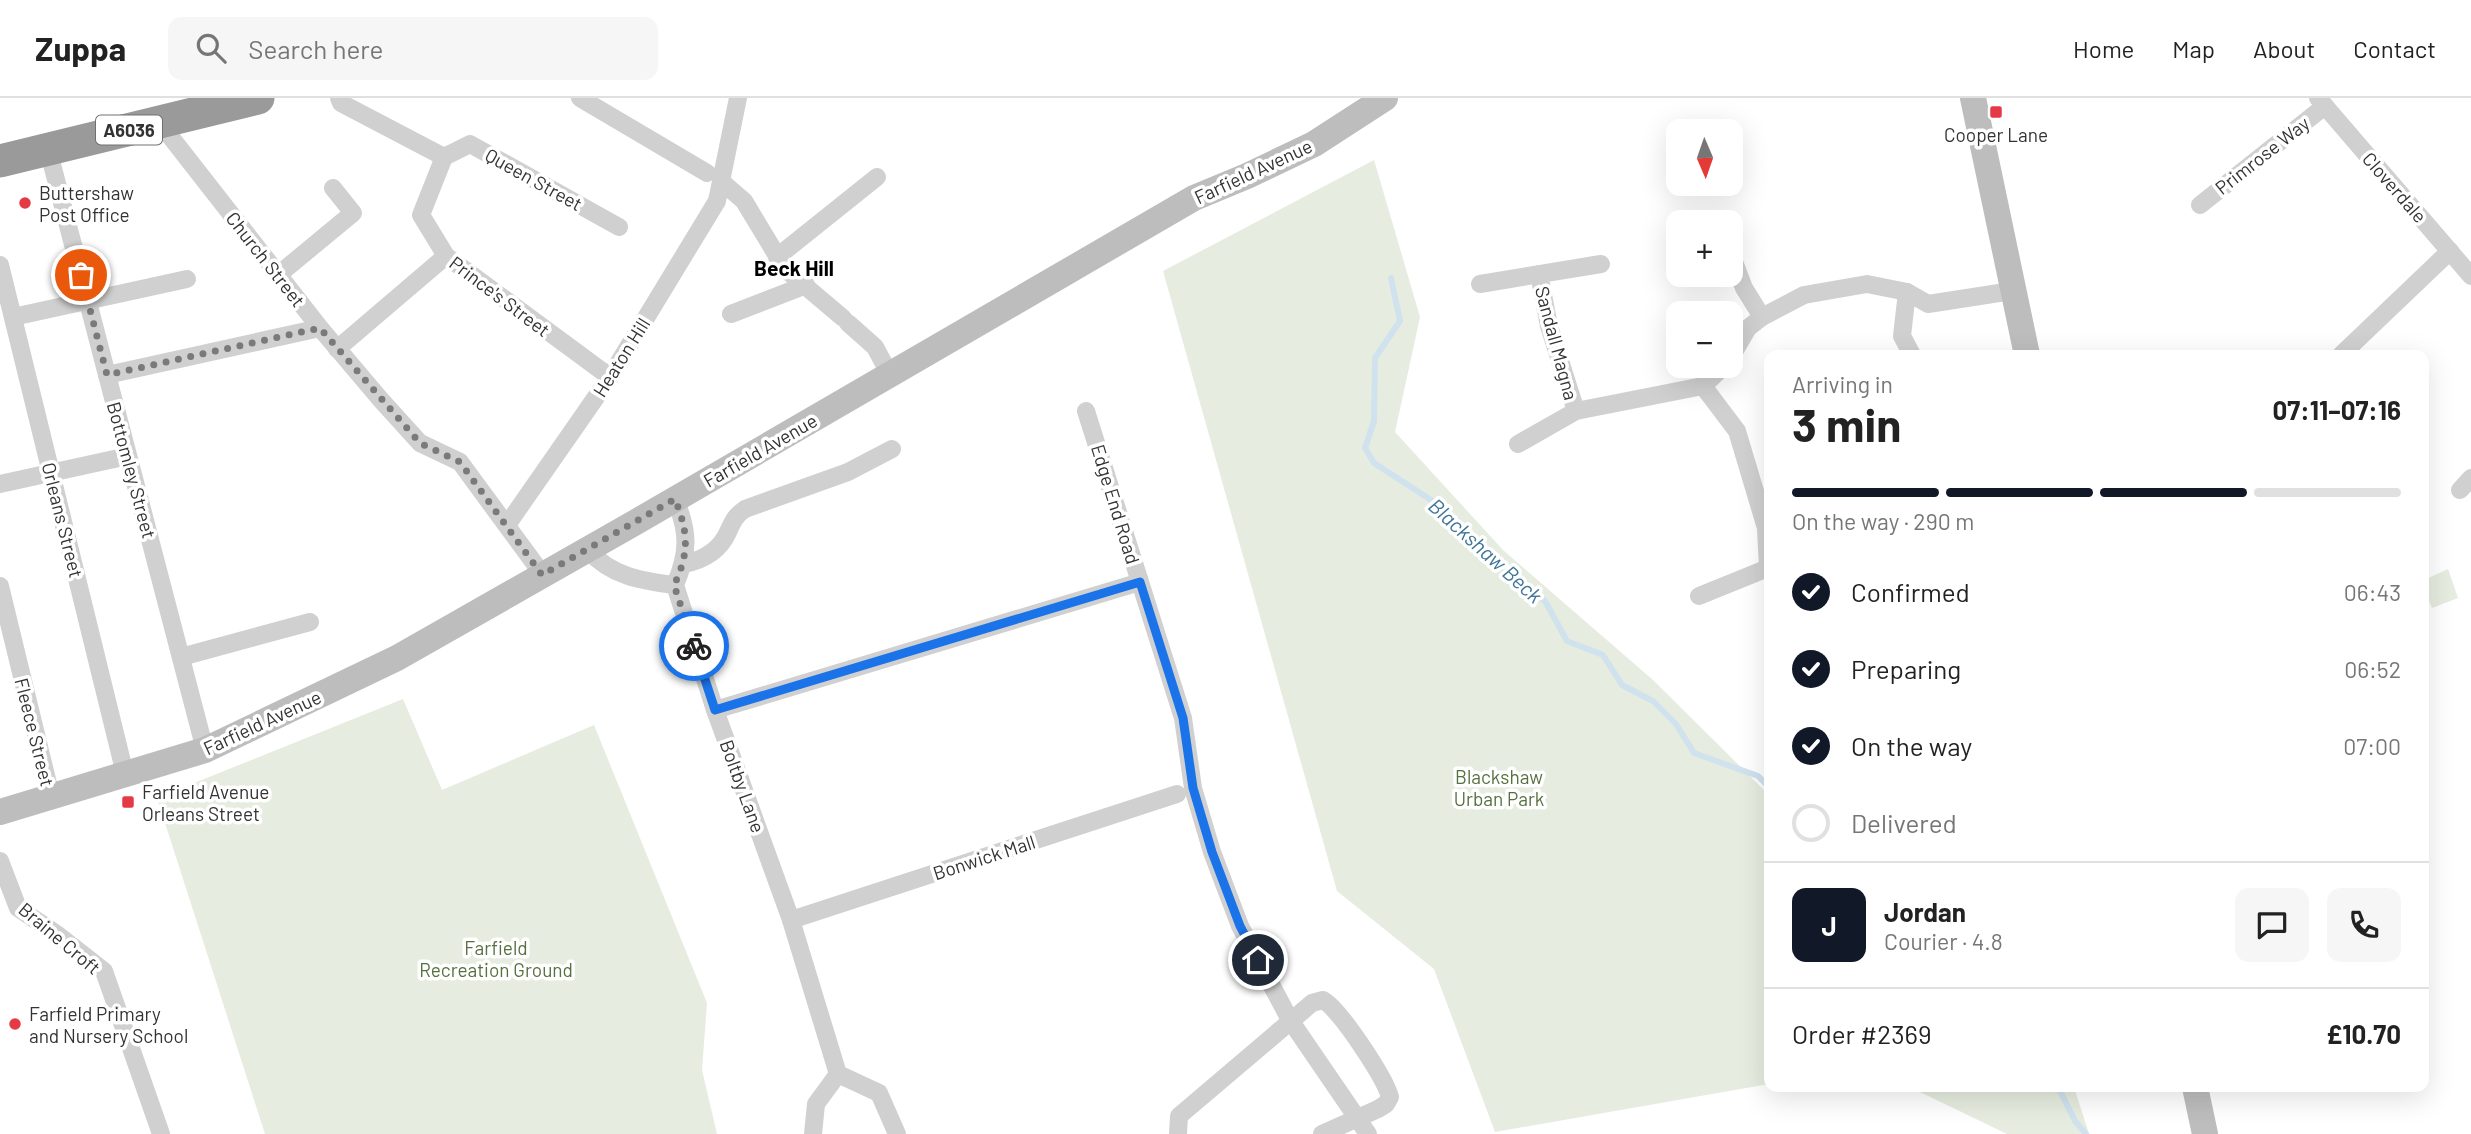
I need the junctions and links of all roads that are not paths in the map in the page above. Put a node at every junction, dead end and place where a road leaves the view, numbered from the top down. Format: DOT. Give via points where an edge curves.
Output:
graph roads {
  1 [pos="258,98"];
  2 [pos="339,98"];
  3 [pos="580,98"];
  4 [pos="738,98"];
  5 [pos="1385,98"];
  6 [pos="1973,98"];
  7 [pos="2321,102"];
  8 [pos="159,122"];
  9 [pos="48,149"];
  10 [pos="444,157"];
  11 [pos="0,161"];
  12 [pos="877,177"];
  13 [pos="715,178"];
  14 [pos="332,188"];
  15 [pos="2200,205"];
  16 [pos="619,227"];
  17 [pos="2450,251"];
  18 [pos="446,256"];
  19 [pos="778,257"];
  20 [pos="1601,264"];
  21 [pos="0,265"];
  22 [pos="1539,274"];
  23 [pos="278,275"];
  24 [pos="2471,276"];
  25 [pos="187,279"];
  26 [pos="1480,284"];
  27 [pos="806,285"];
  28 [pos="1743,285"];
  29 [pos="2012,290"];
  30 [pos="1907,292"];
  31 [pos="88,300"];
  32 [pos="731,314"];
  33 [pos="13,317"];
  34 [pos="1762,317"];
  35 [pos="320,328"];
  36 [pos="1743,337"];
  37 [pos="337,349"];
  38 [pos="1909,350"];
  39 [pos="2026,350"];
  40 [pos="2346,350"];
  41 [pos="107,375"];
  42 [pos="890,375"];
  43 [pos="610,377"];
  44 [pos="1711,378"];
  45 [pos="1703,386"];
  46 [pos="1086,411"];
  47 [pos="1576,411"];
  48 [pos="1518,444"];
  49 [pos="891,449"];
  50 [pos="128,456"];
  51 [pos="51,472"];
  52 [pos="0,484"];
  53 [pos="675,499"];
  54 [pos="1764,521"];
  55 [pos="507,525"];
  56 [pos="587,550"];
  57 [pos="684,564"];
  58 [pos="1764,570"];
  59 [pos="542,575"];
  60 [pos="1140,582"];
  61 [pos="674,585"];
  62 [pos="0,586"];
  63 [pos="1699,597"];
  64 [pos="310,622"];
  65 [pos="181,657"];
  66 [pos="715,710"];
  67 [pos="205,750"];
  68 [pos="125,774"];
  69 [pos="1177,793"];
  70 [pos="51,796"];
  71 [pos="0,812"];
  72 [pos="0,861"];
  73 [pos="791,920"];
  74 [pos="1290,1020"];
  75 [pos="838,1074"];
  76 [pos="2195,1092"];
  77 [pos="1356,1118"];
  78 [pos="161,1134"];
  79 [pos="813,1134"];
  80 [pos="897,1134"];
  81 [pos="1178,1134"];
  82 [pos="1322,1134"];
  83 [pos="1368,1134"];
  84 [pos="2205,1134"];
  1 -- 8 [label="highway, A6036"];
  2 -- 10 [label="street"];
  3 -- 13 [label="street"];
  4 -- 13 [label="street"];
  5 -- 42 [label="street, Farfield Avenue" via="1314,144 1194,198"];
  6 -- 29 [label="street"];
  7 -- 15 [label="street, Primrose Way"];
  7 -- 17 [label="street, Cloverdale"];
  8 -- 9 [label="highway, A6036"];
  8 -- 23 [label="street, Church Street"];
  9 -- 11 [label="highway, A6036"];
  9 -- 31 [label="street, Bottomley Street"];
  10 -- 16 [label="street, Queen Street" via="470,144"];
  10 -- 18 [label="street, Prince's Street" via="421,215"];
  12 -- 19 [label="street"];
  13 -- 19 [label="street" via="744,201"];
  13 -- 43 [label="street, Heaton Hill" via="717,201"];
  14 -- 23 [label="street" via="353,213"];
  17 -- 24 [label="street, Cloverdale"];
  17 -- 40 [label="street"];
  18 -- 37 [label="street"];
  18 -- 43 [label="street, Prince's Street"];
  19 -- 27 [label="street" via="785,269"];
  20 -- 22 [label="street, Sandall Magna"];
  21 -- 33 [label="street, Orleans Street"];
  22 -- 26 [label="street, Sandall Magna"];
  22 -- 47 [label="street, Sandall Magna" via="1549,326"];
  23 -- 35 [label="street, Church Street"];
  25 -- 31 [label="street"];
  27 -- 32 [label="street"];
  27 -- 42 [label="street" via="875,346"];
  28 -- 34 [label="street"];
  29 -- 30 [label="street" via="1928,304"];
  29 -- 39 [label="street"];
  30 -- 34 [label="street" via="1867,284 1804,295"];
  30 -- 38 [label="street" via="1902,336"];
  31 -- 33 [label="street"];
  31 -- 41 [label="street, Bottomley Street"];
  33 -- 51 [label="street, Orleans Street"];
  34 -- 36 [label="street"];
  35 -- 37 [label="street, Church Street"];
  35 -- 41 [label="street"];
  37 -- 55 [label="street, Church Street" via="420,443 460,462"];
  41 -- 50 [label="street, Bottomley Street"];
  42 -- 53 [label="street, Farfield Avenue"];
  43 -- 55 [label="street, Heaton Hill"];
  44 -- 45 [label="street"];
  45 -- 47 [label="street"];
  45 -- 54 [label="street" via="1737,431"];
  46 -- 60 [label="street, Edge End Road"];
  47 -- 48 [label="street"];
  49 -- 57 [label="street" via="848,472 745,509 732,520 718,547 698,561"];
  50 -- 51 [label="street"];
  50 -- 65 [label="street, Bottomley Street"];
  51 -- 52 [label="street"];
  51 -- 68 [label="street, Orleans Street"];
  53 -- 56 [label="street, Farfield Avenue"];
  53 -- 57 [label="street" via="685,528"];
  55 -- 59 [label="street, Church Street"];
  56 -- 59 [label="street, Farfield Avenue"];
  56 -- 61 [label="street" via="617,572"];
  57 -- 61 [label="street"];
  58 -- 63 [label="street"];
  59 -- 67 [label="street, Farfield Avenue" via="397,658"];
  60 -- 66 [label="street"];
  60 -- 74 [label="street, Edge End Road" via="1183,718 1193,788 1212,852 1240,926"];
  61 -- 66 [label="street, Boltby Lane"];
  62 -- 70 [label="street, Fleece Street"];
  64 -- 65 [label="street"];
  65 -- 67 [label="street, Bottomley Street"];
  66 -- 73 [label="street, Boltby Lane"];
  67 -- 68 [label="street, Farfield Avenue"];
  68 -- 70 [label="street, Farfield Avenue"];
  69 -- 73 [label="street, Bonwick Mall"];
  70 -- 71 [label="street, Farfield Avenue"];
  72 -- 78 [label="street, Braine Croft" via="18,908 104,971"];
  73 -- 75 [label="street, Boltby Lane"];
  74 -- 77 [label="street, Edge End Road"];
  74 -- 77 [label="street" via="1312,1003 1323,1000 1331,1004 1387,1084 1390,1097 1386,1104"];
  74 -- 81 [label="street" via="1179,1116"];
  75 -- 79 [label="street" via="816,1104"];
  75 -- 80 [label="street" via="879,1093"];
  76 -- 84 [label="street"];
  77 -- 82 [label="street"];
  77 -- 83 [label="street, Edge End Road"];
}
